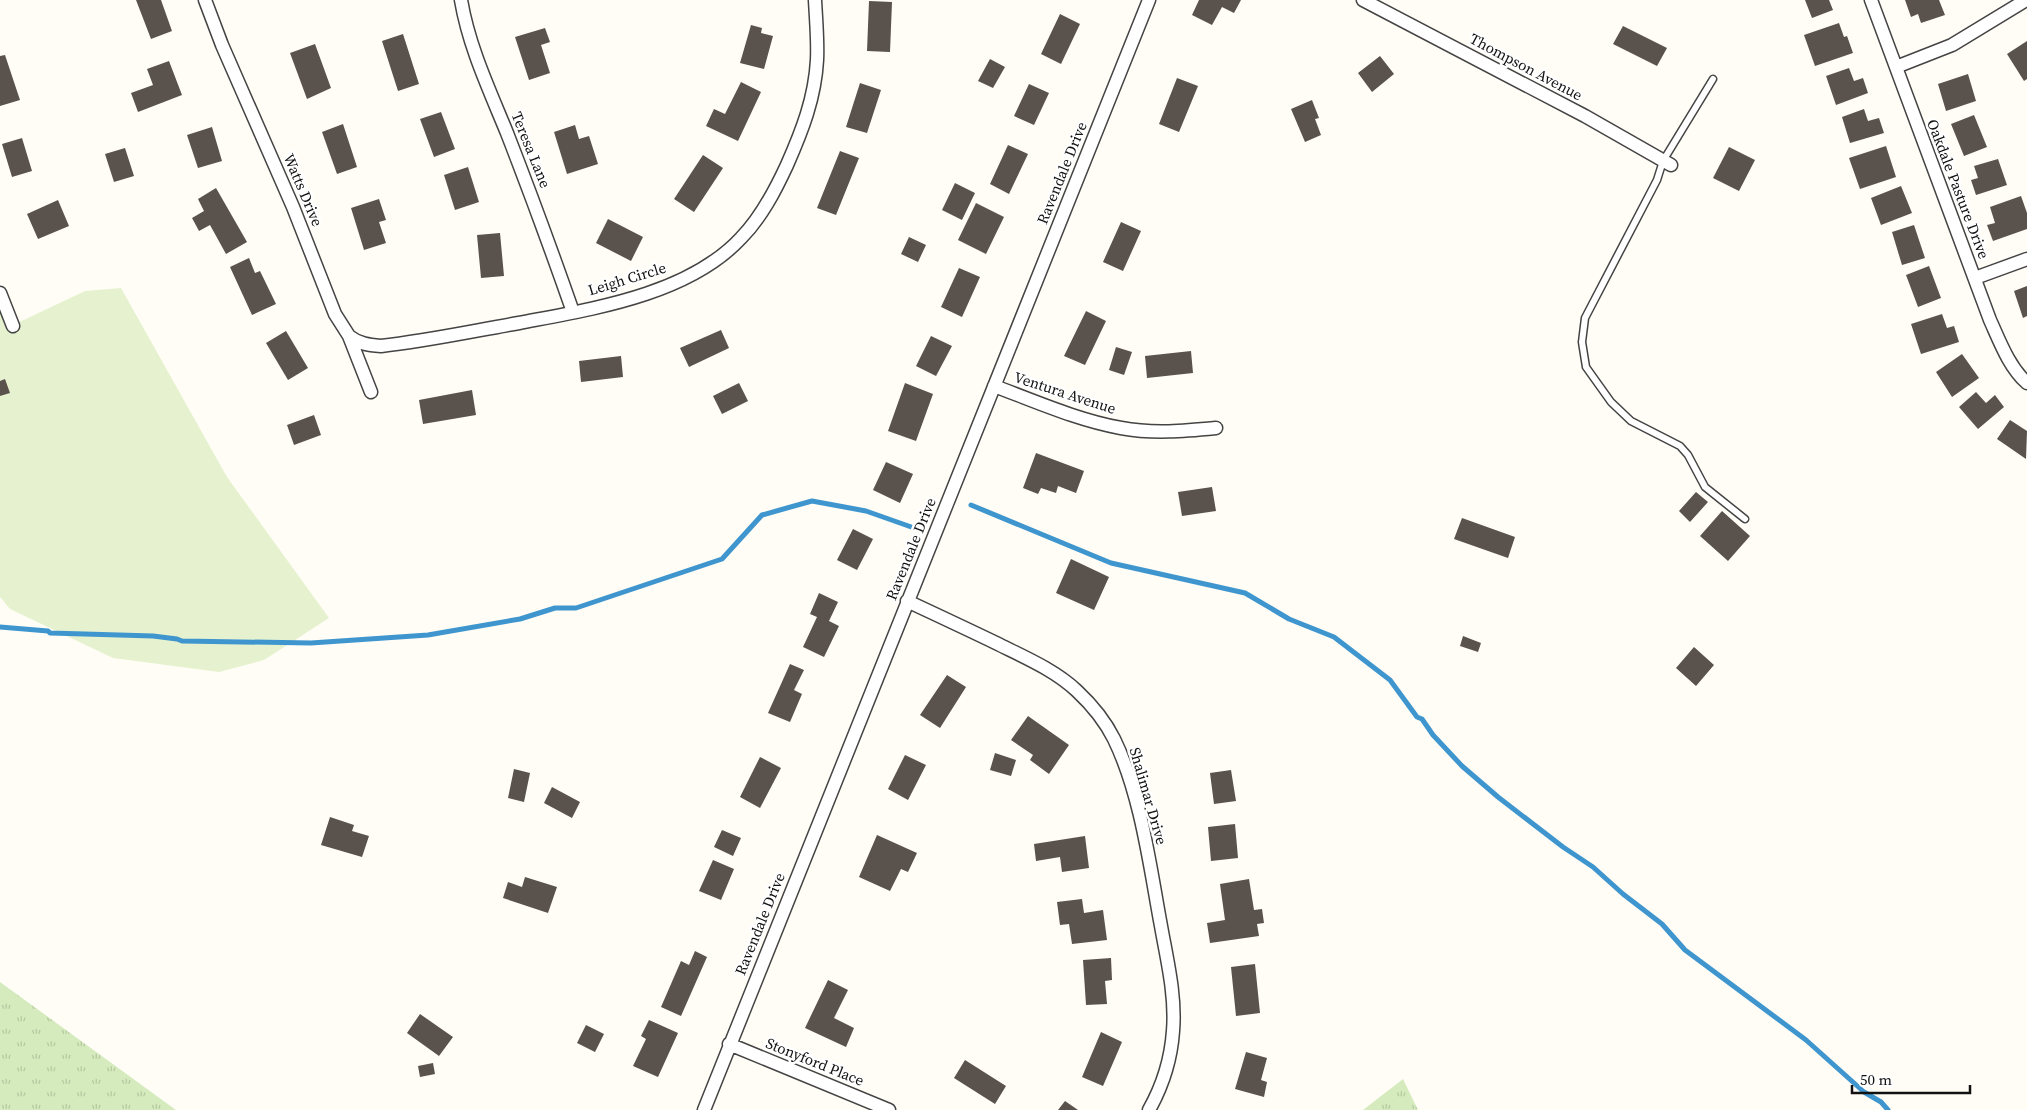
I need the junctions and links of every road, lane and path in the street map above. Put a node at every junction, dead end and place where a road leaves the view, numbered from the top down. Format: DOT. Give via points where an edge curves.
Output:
graph roads {
  1 [pos="204,0"];
  2 [pos="461,0"];
  3 [pos="815,0"];
  4 [pos="1149,0"];
  5 [pos="1364,0"];
  6 [pos="1871,0"];
  7 [pos="2026,0"];
  8 [pos="1896,66"];
  9 [pos="1713,79"];
  10 [pos="1668,163"];
  11 [pos="2027,259"];
  12 [pos="1975,278"];
  13 [pos="0,293"];
  14 [pos="573,312"];
  15 [pos="13,326"];
  16 [pos="349,336"];
  17 [pos="2027,383"];
  18 [pos="994,386"];
  19 [pos="371,392"];
  20 [pos="1216,428"];
  21 [pos="1745,519"];
  22 [pos="907,601"];
  23 [pos="729,1044"];
  24 [pos="704,1110"];
  25 [pos="889,1110"];
  26 [pos="1149,1110"];
  1 -- 16 [label="street, Watts Drive" via="294,207 335,314"];
  2 -- 14 [label="street, Teresa Lane" via="474,55 541,219"];
  3 -- 14 [label="street, Leigh Circle" via="817,59 809,108 781,178 758,218 734,245 698,271 650,293"];
  4 -- 18 [label="street, Ravendale Drive"];
  5 -- 10 [label="street, Thompson Avenue"];
  6 -- 8 [label="street, Oakdale Pasture Drive"];
  7 -- 8 [label="street" via="1952,45"];
  8 -- 12 [label="street, Oakdale Pasture Drive"];
  9 -- 10 [label="lane"];
  10 -- 21 [label="lane" via="1585,318 1582,342 1586,367 1611,402 1631,420 1680,446 1688,454 1705,487"];
  11 -- 12 [label="street"];
  12 -- 17 [label="street, Oakdale Pasture Drive" via="2003,347"];
  13 -- 15 [label="street"];
  14 -- 16 [label="street, Leigh Circle" via="381,346 364,345"];
  16 -- 19 [label="street, Watts Drive"];
  18 -- 20 [label="street, Ventura Avenue" via="1121,428 1169,432"];
  18 -- 22 [label="street, Ravendale Drive"];
  22 -- 23 [label="street, Ravendale Drive"];
  22 -- 26 [label="street, Shalimar Drive" via="1061,678 1099,714 1114,738 1136,801 1171,983 1171,1050 1159,1092"];
  23 -- 24 [label="street, Ravendale Drive"];
  23 -- 25 [label="street, Stonyford Place"];
}
